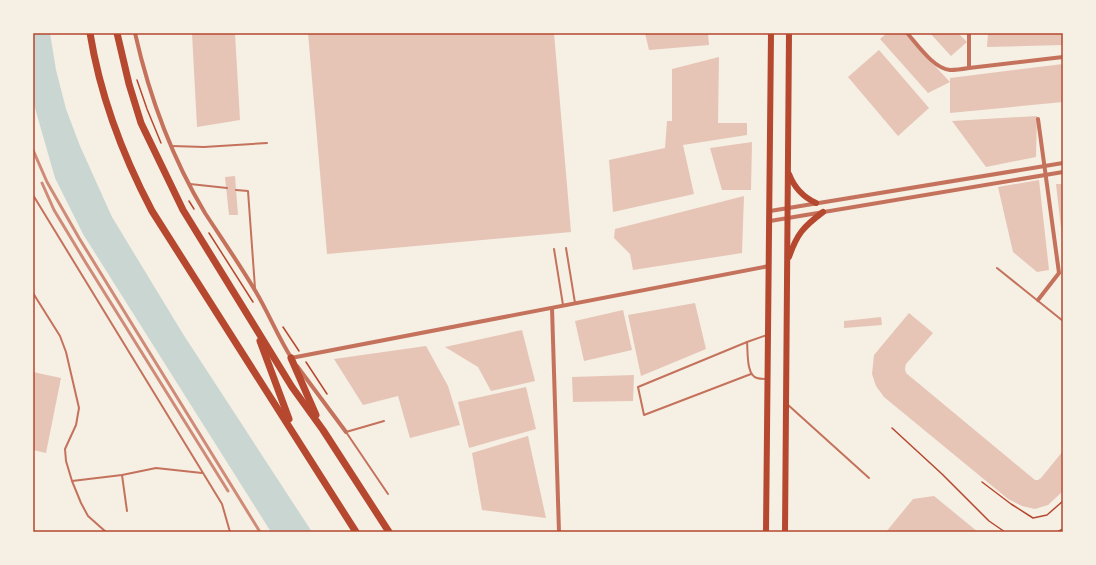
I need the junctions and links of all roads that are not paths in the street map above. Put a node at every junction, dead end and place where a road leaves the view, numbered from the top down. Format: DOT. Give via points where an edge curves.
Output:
graph roads {
  1 [pos="90,33"];
  2 [pos="117,33"];
  3 [pos="135,33"];
  4 [pos="772,33"];
  5 [pos="789,33"];
  6 [pos="907,33"];
  7 [pos="969,33"];
  8 [pos="1063,57"];
  9 [pos="969,68"];
  10 [pos="1038,119"];
  11 [pos="267,142"];
  12 [pos="172,146"];
  13 [pos="1063,163"];
  14 [pos="1044,166"];
  15 [pos="788,171"];
  16 [pos="1063,172"];
  17 [pos="1045,175"];
  18 [pos="189,184"];
  19 [pos="227,188"];
  20 [pos="236,190"];
  21 [pos="33,195"];
  22 [pos="816,203"];
  23 [pos="788,208"];
  24 [pos="770,211"];
  25 [pos="823,212"];
  26 [pos="788,218"];
  27 [pos="770,221"];
  28 [pos="566,248"];
  29 [pos="554,249"];
  30 [pos="787,263"];
  31 [pos="769,266"];
  32 [pos="996,268"];
  33 [pos="256,291"];
  34 [pos="33,293"];
  35 [pos="1038,300"];
  36 [pos="576,303"];
  37 [pos="563,306"];
  38 [pos="552,308"];
  39 [pos="1063,321"];
  40 [pos="255,328"];
  41 [pos="768,335"];
  42 [pos="747,342"];
  43 [pos="291,358"];
  44 [pos="751,374"];
  45 [pos="768,379"];
  46 [pos="786,403"];
  47 [pos="384,422"];
  48 [pos="322,430"];
  49 [pos="294,432"];
  50 [pos="346,432"];
  51 [pos="202,473"];
  52 [pos="122,475"];
  53 [pos="869,478"];
  54 [pos="72,481"];
  55 [pos="388,494"];
  56 [pos="127,512"];
  57 [pos="106,532"];
  58 [pos="230,532"];
  59 [pos="356,532"];
  60 [pos="388,532"];
  61 [pos="558,532"];
  62 [pos="766,532"];
  63 [pos="785,532"];
  1 -- 49 [label="highway" via="109,111 140,190"];
  2 -- 40 [label="highway" via="141,122 170,187"];
  3 -- 12 [label="street" via="143,71"];
  4 -- 24 [label="main road"];
  5 -- 15 [label="main road"];
  6 -- 9 [label="street" via="941,68"];
  7 -- 9 [label="street"];
  8 -- 9 [label="street"];
  10 -- 14 [label="street"];
  11 -- 12 [label="lane" via="204,147"];
  12 -- 18 [label="street"];
  13 -- 14 [label="street"];
  14 -- 17 [label="street"];
  14 -- 22 [label="street"];
  15 -- 22 [label="main road" via="799,191"];
  15 -- 23 [label="main road"];
  16 -- 17 [label="street"];
  17 -- 25 [label="street"];
  17 -- 35 [label="street" via="1058,274"];
  18 -- 19 [label="lane"];
  18 -- 33 [label="street"];
  20 -- 33 [label="lane" via="248,192"];
  21 -- 51 [label="lane"];
  22 -- 23 [label="street"];
  23 -- 24 [label="street"];
  23 -- 26 [label="main road"];
  24 -- 27 [label="main road"];
  25 -- 26 [label="street"];
  25 -- 30 [label="main road" via="803,228"];
  26 -- 27 [label="street"];
  26 -- 30 [label="main road"];
  27 -- 31 [label="main road"];
  28 -- 36 [label="lane"];
  29 -- 37 [label="lane"];
  30 -- 46 [label="main road"];
  31 -- 36 [label="street"];
  31 -- 41 [label="main road"];
  32 -- 35 [label="lane"];
  33 -- 43 [label="street"];
  34 -- 54 [label="lane" via="60,336 79,408 76,425 65,449"];
  35 -- 39 [label="lane"];
  36 -- 37 [label="street"];
  37 -- 38 [label="street"];
  38 -- 43 [label="street"];
  38 -- 61 [label="street"];
  40 -- 48 [label="highway"];
  40 -- 49 [label="highway"];
  41 -- 42 [label="lane"];
  41 -- 45 [label="main road"];
  42 -- 44 [label="lane"];
  42 -- 44 [label="lane" via="638,387 644,415"];
  43 -- 48 [label="highway"];
  43 -- 50 [label="street"];
  44 -- 45 [label="lane" via="756,378"];
  45 -- 62 [label="main road"];
  46 -- 53 [label="lane"];
  46 -- 63 [label="main road"];
  47 -- 50 [label="lane"];
  48 -- 60 [label="highway"];
  49 -- 59 [label="highway"];
  50 -- 55 [label="lane"];
  51 -- 52 [label="lane" via="156,468"];
  51 -- 58 [label="lane" via="222,504"];
  52 -- 54 [label="lane"];
  52 -- 56 [label="lane"];
  54 -- 57 [label="lane" via="88,516"];
}
